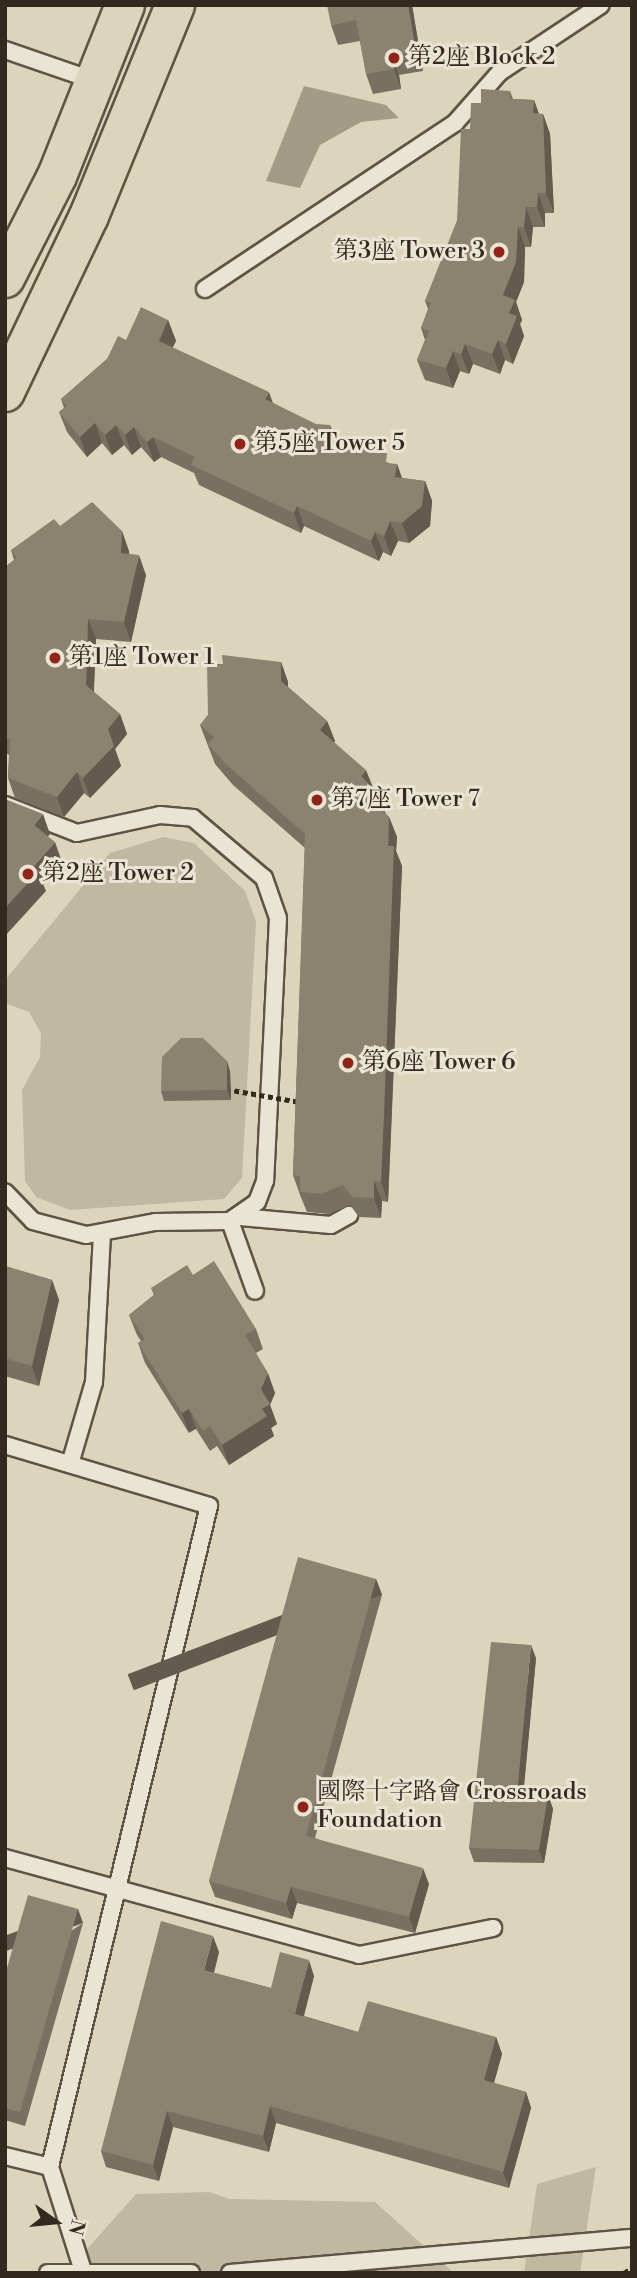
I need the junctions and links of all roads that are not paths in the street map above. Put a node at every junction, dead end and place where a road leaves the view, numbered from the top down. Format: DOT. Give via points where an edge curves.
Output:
graph roads {
  1 [pos="125,5"];
  2 [pos="175,5"];
  3 [pos="601,5"];
  4 [pos="5,50"];
  5 [pos="97,82"];
  6 [pos="5,278"];
  7 [pos="205,289"];
  8 [pos="5,392"];
  9 [pos="5,805"];
  10 [pos="5,1192"];
  11 [pos="349,1215"];
  12 [pos="235,1219"];
  13 [pos="102,1234"];
  14 [pos="255,1290"];
  15 [pos="5,1445"];
  16 [pos="70,1464"];
  17 [pos="5,1858"];
  18 [pos="118,1888"];
  19 [pos="493,1928"];
  20 [pos="5,2156"];
  21 [pos="50,2167"];
  22 [pos="632,2238"];
  23 [pos="82,2268"];
  24 [pos="48,2273"];
  25 [pos="191,2273"];
  26 [pos="230,2273"];
  1 -- 5 [label="main road"];
  2 -- 8 [label="main road" via="89,216"];
  3 -- 7 [label="lane" via="500,72 455,123"];
  4 -- 5 [label="lane"];
  5 -- 6 [label="main road"];
  9 -- 12 [label="lane" via="78,833 160,815 193,818 264,878 278,918 264,1181 257,1202"];
  10 -- 13 [label="lane" via="33,1221"];
  11 -- 12 [label="lane" via="331,1225"];
  12 -- 13 [label="lane" via="155,1222"];
  12 -- 14 [label="lane"];
  13 -- 16 [label="lane" via="94,1382"];
  15 -- 16 [label="lane"];
  16 -- 18 [label="lane" via="209,1506"];
  17 -- 18 [label="lane"];
  18 -- 19 [label="lane" via="359,1955"];
  18 -- 21 [label="lane"];
  20 -- 21 [label="lane"];
  21 -- 23 [label="lane"];
  22 -- 26 [label="lane"];
  23 -- 24 [label="lane"];
  23 -- 25 [label="lane"];
}
